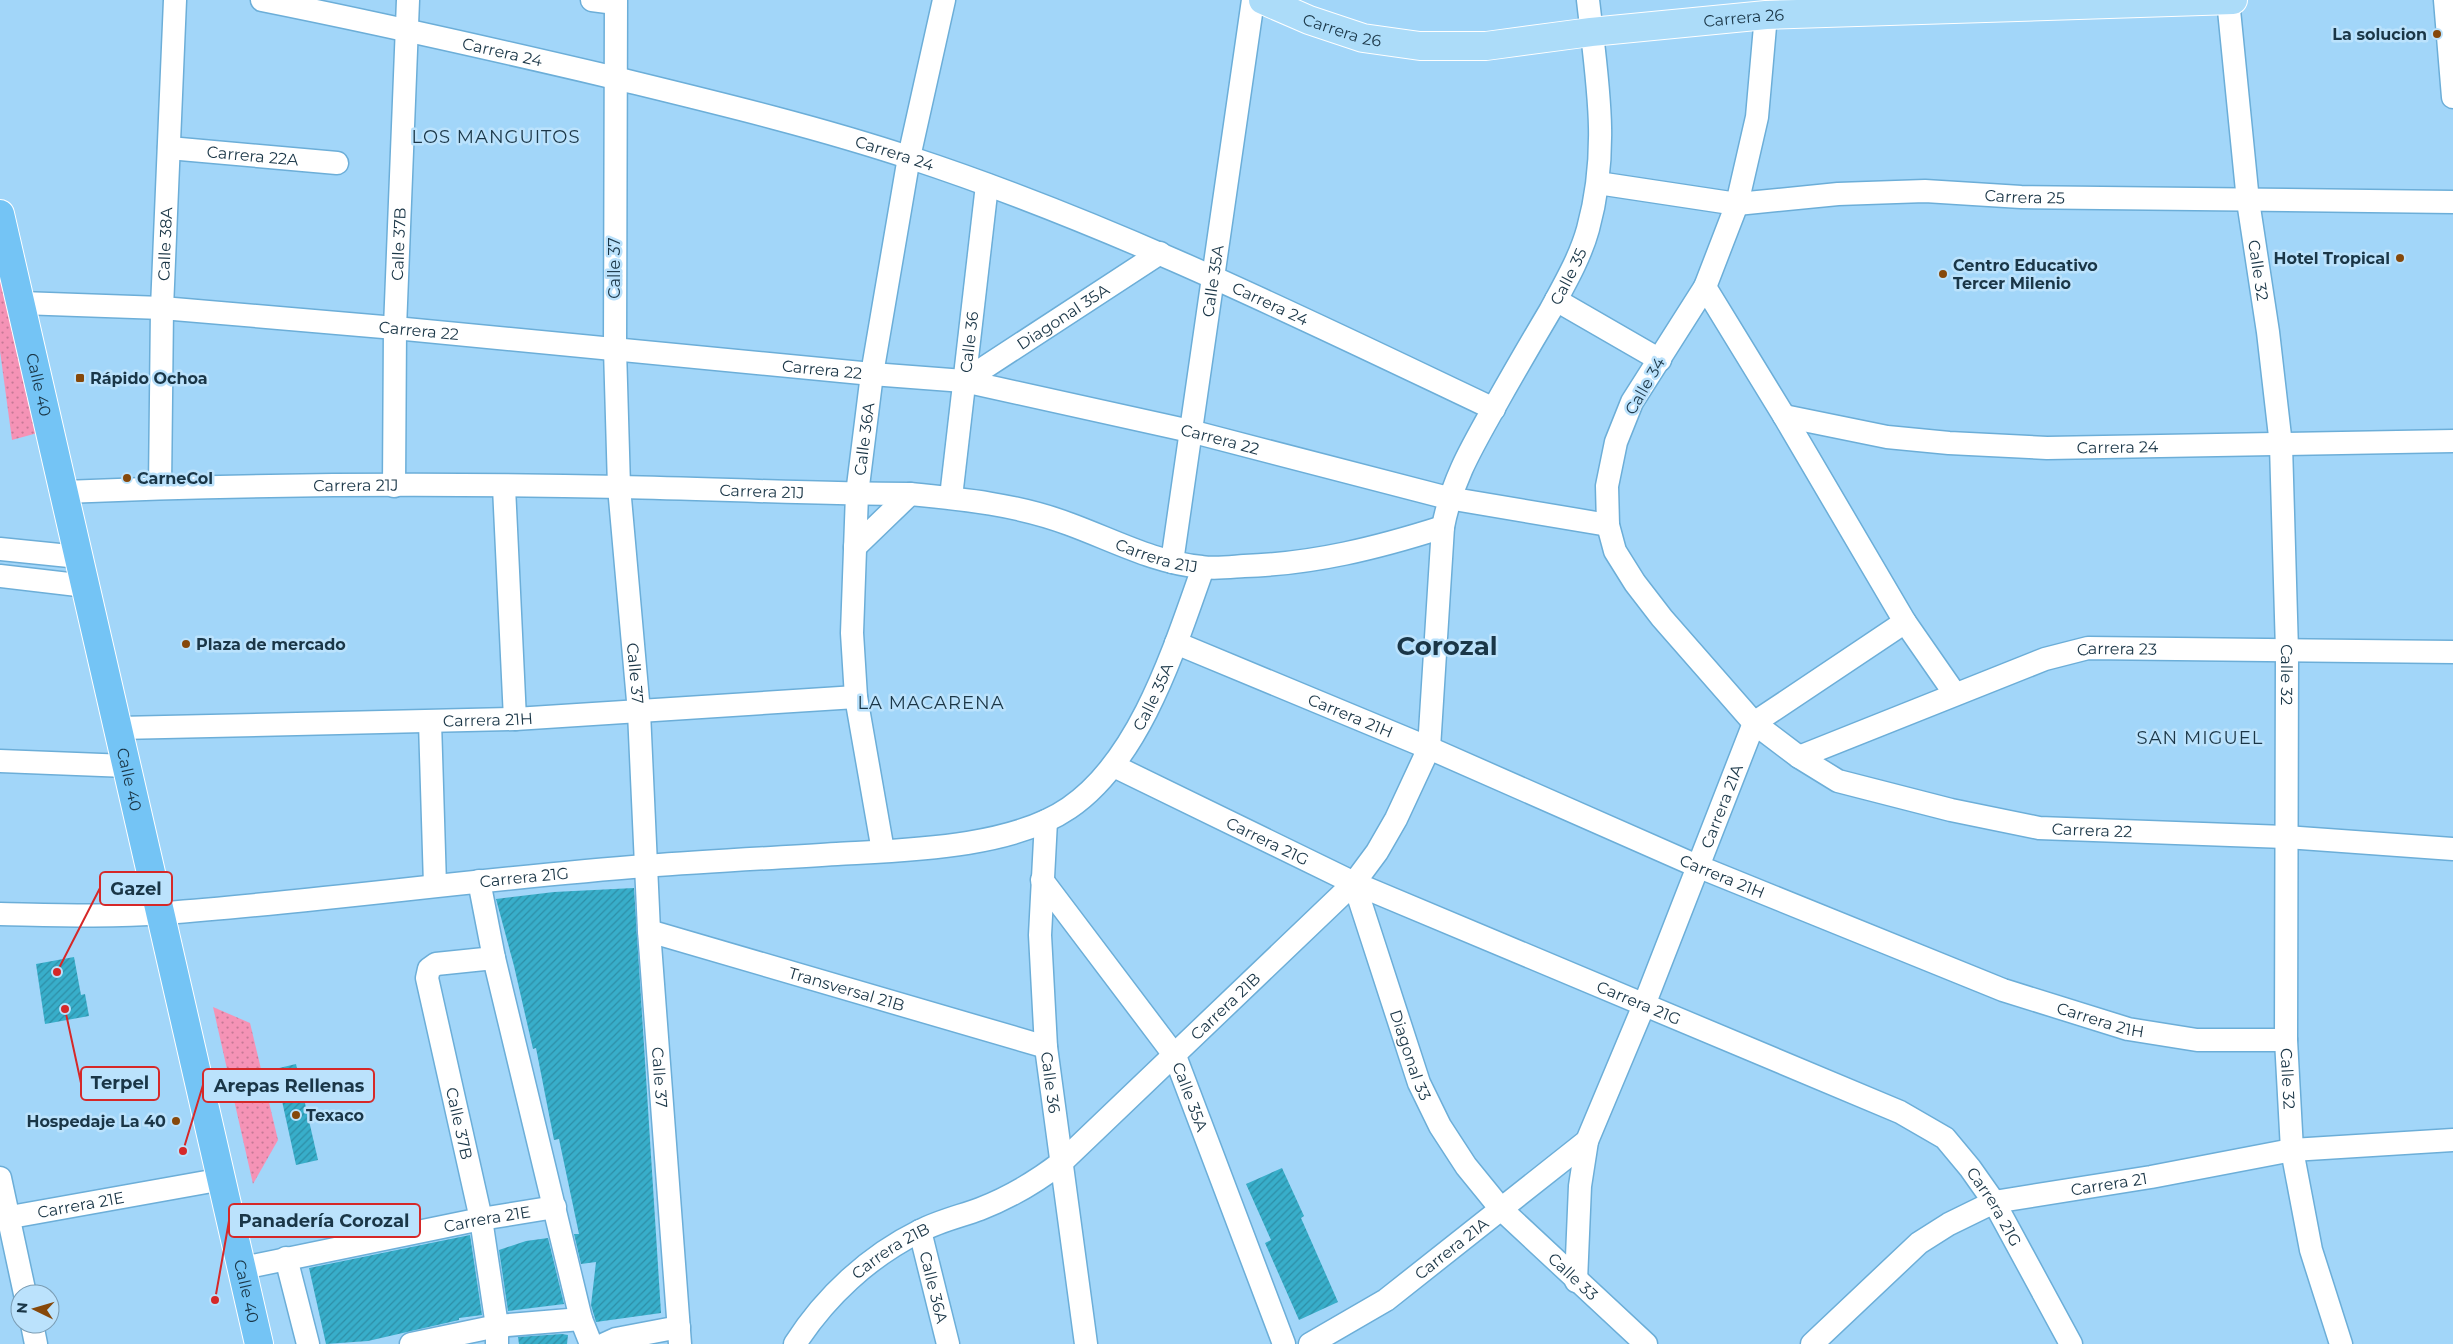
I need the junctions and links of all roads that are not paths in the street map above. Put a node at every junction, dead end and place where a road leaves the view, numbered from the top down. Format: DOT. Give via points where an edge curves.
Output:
graph roads {
  1 [pos="175,0"];
  2 [pos="262,0"];
  3 [pos="408,0"];
  4 [pos="592,0"];
  5 [pos="944,0"];
  6 [pos="1253,0"];
  7 [pos="1263,0"];
  8 [pos="1588,0"];
  9 [pos="2228,0"];
  10 [pos="2233,0"];
  11 [pos="2445,0"];
  12 [pos="616,2"];
  13 [pos="1835,6"];
  14 [pos="1766,15"];
  15 [pos="406,29"];
  16 [pos="1591,32"];
  17 [pos="614,78"];
  18 [pos="2453,97"];
  19 [pos="169,148"];
  20 [pos="909,157"];
  21 [pos="337,163"];
  22 [pos="1598,183"];
  23 [pos="986,185"];
  24 [pos="2248,201"];
  25 [pos="2453,202"];
  26 [pos="1737,204"];
  27 [pos="0,214"];
  28 [pos="1160,253"];
  29 [pos="1213,276"];
  30 [pos="1705,287"];
  31 [pos="1556,300"];
  32 [pos="21,303"];
  33 [pos="162,308"];
  34 [pos="395,328"];
  35 [pos="615,349"];
  36 [pos="1660,360"];
  37 [pos="872,374"];
  38 [pos="964,381"];
  39 [pos="1494,409"];
  40 [pos="1784,416"];
  41 [pos="1190,430"];
  42 [pos="2453,441"];
  43 [pos="2281,445"];
  44 [pos="394,486"];
  45 [pos="504,487"];
  46 [pos="620,487"];
  47 [pos="160,488"];
  48 [pos="64,492"];
  49 [pos="857,494"];
  50 [pos="910,494"];
  51 [pos="951,498"];
  52 [pos="1448,498"];
  53 [pos="1608,525"];
  54 [pos="1443,526"];
  55 [pos="855,548"];
  56 [pos="0,549"];
  57 [pos="79,557"];
  58 [pos="1172,562"];
  59 [pos="1203,568"];
  60 [pos="0,576"];
  61 [pos="86,586"];
  62 [pos="1905,622"];
  63 [pos="1176,643"];
  64 [pos="2287,651"];
  65 [pos="2453,652"];
  66 [pos="1955,694"];
  67 [pos="856,697"];
  68 [pos="639,712"];
  69 [pos="514,720"];
  70 [pos="430,722"];
  71 [pos="1754,722"];
  72 [pos="119,728"];
  73 [pos="1428,748"];
  74 [pos="1799,757"];
  75 [pos="0,761"];
  76 [pos="127,766"];
  77 [pos="1114,766"];
  78 [pos="1046,821"];
  79 [pos="2285,837"];
  80 [pos="2453,849"];
  81 [pos="883,851"];
  82 [pos="645,866"];
  83 [pos="1697,866"];
  84 [pos="1042,880"];
  85 [pos="479,882"];
  86 [pos="1354,883"];
  87 [pos="435,885"];
  88 [pos="161,913"];
  89 [pos="0,914"];
  90 [pos="649,931"];
  91 [pos="494,958"];
  92 [pos="1644,1005"];
  93 [pos="2286,1040"];
  94 [pos="1046,1046"];
  95 [pos="1175,1056"];
  96 [pos="2453,1140"];
  97 [pos="1586,1141"];
  98 [pos="2292,1150"];
  99 [pos="1062,1162"];
  100 [pos="0,1178"];
  101 [pos="222,1179"];
  102 [pos="1994,1202"];
  103 [pos="555,1207"];
  104 [pos="1501,1209"];
  105 [pos="4,1218"];
  106 [pos="481,1219"];
  107 [pos="920,1230"];
  108 [pos="286,1258"];
  109 [pos="243,1268"];
  110 [pos="1576,1281"];
  111 [pos="22,1284"];
  112 [pos="581,1319"];
  113 [pos="497,1335"];
  114 [pos="679,1335"];
  115 [pos="259,1344"];
  116 [pos="308,1344"];
  117 [pos="411,1344"];
  118 [pos="590,1344"];
  119 [pos="605,1344"];
  120 [pos="795,1344"];
  121 [pos="948,1344"];
  122 [pos="1086,1344"];
  123 [pos="1284,1344"];
  124 [pos="1310,1344"];
  125 [pos="1646,1344"];
  126 [pos="1812,1344"];
  127 [pos="2071,1344"];
  128 [pos="2341,1344"];
  1 -- 19 [label="street, Calle 38A"];
  2 -- 15 [label="street, Carrera 24"];
  3 -- 15 [label="street, Calle 37B"];
  4 -- 12 [label="street"];
  5 -- 20 [label="street, Calle 36A"];
  6 -- 29 [label="street, Calle 35A"];
  7 -- 16 [label="main road, Carrera 26" via="1363,38 1420,46 1486,46"];
  8 -- 16 [label="street, Calle 35"];
  9 -- 10 [label="main road, Carrera 26"];
  9 -- 13 [label="main road, Carrera 26"];
  9 -- 24 [label="street, Calle 32"];
  11 -- 18 [label="street"];
  12 -- 17 [label="street, Calle 37"];
  13 -- 14 [label="main road, Carrera 26"];
  14 -- 16 [label="main road, Carrera 26"];
  14 -- 26 [label="street, Calle 34" via="1757,117"];
  15 -- 17 [label="street, Carrera 24"];
  15 -- 34 [label="street, Calle 37B"];
  16 -- 22 [label="street, Calle 35" via="1600,96"];
  17 -- 20 [label="street, Carrera 24" via="715,102"];
  17 -- 35 [label="street, Calle 37"];
  19 -- 21 [label="street, Carrera 22A"];
  19 -- 33 [label="street, Calle 38A"];
  20 -- 23 [label="street, Carrera 24"];
  20 -- 37 [label="street, Calle 36A"];
  22 -- 26 [label="street, Carrera 25"];
  22 -- 31 [label="street, Calle 35" via="1588,230"];
  23 -- 28 [label="street, Carrera 24"];
  23 -- 38 [label="street, Calle 36"];
  24 -- 25 [label="street, Carrera 25"];
  24 -- 26 [label="street, Carrera 25" via="2022,197 1925,191 1838,194"];
  24 -- 43 [label="street, Calle 32"];
  26 -- 30 [label="street, Calle 34"];
  27 -- 32 [label="highway, Calle 40"];
  28 -- 29 [label="street, Carrera 24"];
  28 -- 38 [label="street, Diagonal 35A"];
  29 -- 39 [label="street, Carrera 24"];
  29 -- 41 [label="street, Calle 35A"];
  30 -- 36 [label="street, Calle 34"];
  30 -- 40 [label="street"];
  31 -- 36 [label="street"];
  31 -- 39 [label="street, Calle 35"];
  32 -- 33 [label="street, Carrera 22"];
  32 -- 48 [label="highway, Calle 40"];
  33 -- 34 [label="street, Carrera 22"];
  33 -- 47 [label="street, Calle 38A"];
  34 -- 35 [label="street, Carrera 22"];
  34 -- 44 [label="street, Calle 37B"];
  35 -- 37 [label="street, Carrera 22"];
  35 -- 46 [label="street, Calle 37"];
  36 -- 53 [label="street, Calle 34" via="1632,402 1616,442 1607,486"];
  37 -- 38 [label="street, Carrera 22"];
  37 -- 49 [label="street, Calle 36A"];
  38 -- 41 [label="street, Carrera 22"];
  38 -- 51 [label="street, Calle 36"];
  39 -- 52 [label="street, Calle 35" via="1463,462"];
  40 -- 43 [label="street, Carrera 24" via="1887,437 1949,443 2047,448"];
  40 -- 62 [label="street"];
  41 -- 52 [label="street, Carrera 22"];
  41 -- 58 [label="street, Calle 35A"];
  42 -- 43 [label="street, Carrera 24"];
  43 -- 64 [label="street, Calle 32"];
  44 -- 45 [label="street, Carrera 21J"];
  44 -- 47 [label="street, Carrera 21J"];
  45 -- 46 [label="street, Carrera 21J"];
  45 -- 69 [label="street"];
  46 -- 49 [label="street, Carrera 21J"];
  46 -- 68 [label="street, Calle 37"];
  47 -- 48 [label="street, Carrera 21J"];
  48 -- 57 [label="highway, Calle 40"];
  49 -- 50 [label="street, Carrera 21J"];
  49 -- 55 [label="street, Calle 36A"];
  50 -- 51 [label="street, Carrera 21J"];
  50 -- 55 [label="street"];
  51 -- 58 [label="street, Carrera 21J" via="1011,508 1068,524"];
  52 -- 53 [label="street, Carrera 22"];
  52 -- 54 [label="street, Calle 35"];
  53 -- 71 [label="street, Calle 34" via="1615,551 1635,583"];
  54 -- 59 [label="street, Carrera 21J" via="1386,545 1328,558 1283,565"];
  54 -- 73 [label="street, Carrera 21B"];
  55 -- 67 [label="street, Calle 36A" via="852,632"];
  56 -- 57 [label="street"];
  57 -- 61 [label="highway, Calle 40"];
  58 -- 59 [label="street, Carrera 21J"];
  59 -- 63 [label="street, Calle 35A"];
  60 -- 61 [label="street"];
  61 -- 72 [label="highway, Calle 40"];
  62 -- 66 [label="street"];
  62 -- 71 [label="street"];
  63 -- 73 [label="street, Carrera 21H"];
  63 -- 77 [label="street, Calle 35A" via="1148,707"];
  64 -- 65 [label="street, Carrera 23"];
  64 -- 66 [label="street, Carrera 23" via="2088,648 2045,659"];
  64 -- 79 [label="street, Calle 32"];
  66 -- 74 [label="street, Carrera 23"];
  67 -- 68 [label="street, Carrera 21H"];
  67 -- 81 [label="street, Calle 36A"];
  68 -- 69 [label="street, Carrera 21H"];
  68 -- 82 [label="street, Calle 37"];
  69 -- 70 [label="street, Carrera 21H"];
  70 -- 72 [label="street, Carrera 21H"];
  70 -- 87 [label="street"];
  71 -- 74 [label="street, Carrera 22"];
  71 -- 83 [label="street, Carrera 21A"];
  72 -- 76 [label="highway, Calle 40"];
  73 -- 83 [label="street, Carrera 21H"];
  73 -- 86 [label="street, Carrera 21B" via="1396,819"];
  74 -- 79 [label="street, Carrera 22" via="1838,781 1951,810 2039,828"];
  75 -- 76 [label="street"];
  76 -- 88 [label="highway, Calle 40"];
  77 -- 78 [label="street, Calle 35A" via="1090,792"];
  77 -- 86 [label="street, Carrera 21G"];
  78 -- 81 [label="street, Carrera 21G" via="1000,836 945,847"];
  78 -- 84 [label="street, Calle 36"];
  79 -- 80 [label="street, Carrera 22"];
  79 -- 93 [label="street, Calle 32"];
  81 -- 82 [label="street, Carrera 21G"];
  82 -- 85 [label="street, Carrera 21G"];
  82 -- 90 [label="street, Calle 37"];
  83 -- 92 [label="street, Carrera 21A"];
  83 -- 93 [label="street, Carrera 21H" via="2003,990 2128,1029 2197,1040"];
  84 -- 94 [label="street, Calle 36" via="1040,936"];
  84 -- 95 [label="street, Calle 35A"];
  85 -- 87 [label="street, Carrera 21G"];
  85 -- 91 [label="street"];
  86 -- 92 [label="street, Carrera 21G"];
  86 -- 95 [label="street, Carrera 21B"];
  86 -- 104 [label="street, Diagonal 33" via="1419,1083 1450,1142"];
  87 -- 88 [label="street, Carrera 21G"];
  88 -- 89 [label="street, Carrera 21G"];
  88 -- 101 [label="highway, Calle 40"];
  90 -- 94 [label="street, Transversal 21B"];
  90 -- 114 [label="street, Calle 37"];
  91 -- 103 [label="street"];
  91 -- 106 [label="street, Calle 37B" via="436,964 429,969 427,978"];
  92 -- 97 [label="street, Carrera 21A"];
  92 -- 102 [label="street, Carrera 21G" via="1900,1112 1945,1138"];
  93 -- 98 [label="street, Calle 32"];
  94 -- 99 [label="street, Calle 36"];
  95 -- 99 [label="street, Carrera 21B"];
  95 -- 123 [label="street, Calle 35A"];
  96 -- 98 [label="street, Carrera 21"];
  97 -- 104 [label="street, Carrera 21A"];
  97 -- 110 [label="street, Carrera 21A" via="1580,1186"];
  98 -- 102 [label="street, Carrera 21"];
  98 -- 128 [label="street, Calle 32" via="2311,1250"];
  99 -- 107 [label="street, Carrera 21B" via="1008,1198"];
  99 -- 122 [label="street, Calle 36"];
  100 -- 105 [label="street"];
  101 -- 105 [label="street, Carrera 21E"];
  101 -- 109 [label="highway, Calle 40"];
  102 -- 126 [label="street, Carrera 21" via="1919,1243"];
  102 -- 127 [label="street, Carrera 21G"];
  103 -- 106 [label="street, Carrera 21E"];
  103 -- 112 [label="street"];
  104 -- 110 [label="street, Calle 33"];
  104 -- 124 [label="street, Carrera 21A" via="1386,1300"];
  105 -- 111 [label="street"];
  106 -- 108 [label="street, Carrera 21E"];
  106 -- 113 [label="street, Calle 37B"];
  107 -- 120 [label="street, Carrera 21B" via="850,1278"];
  107 -- 121 [label="street, Calle 36A"];
  108 -- 109 [label="street, Carrera 21E"];
  108 -- 116 [label="street"];
  109 -- 115 [label="highway, Calle 40"];
  110 -- 125 [label="street, Calle 33"];
  112 -- 113 [label="street"];
  112 -- 118 [label="street"];
  113 -- 117 [label="street"];
  114 -- 119 [label="street" via="616,1340"];
}
